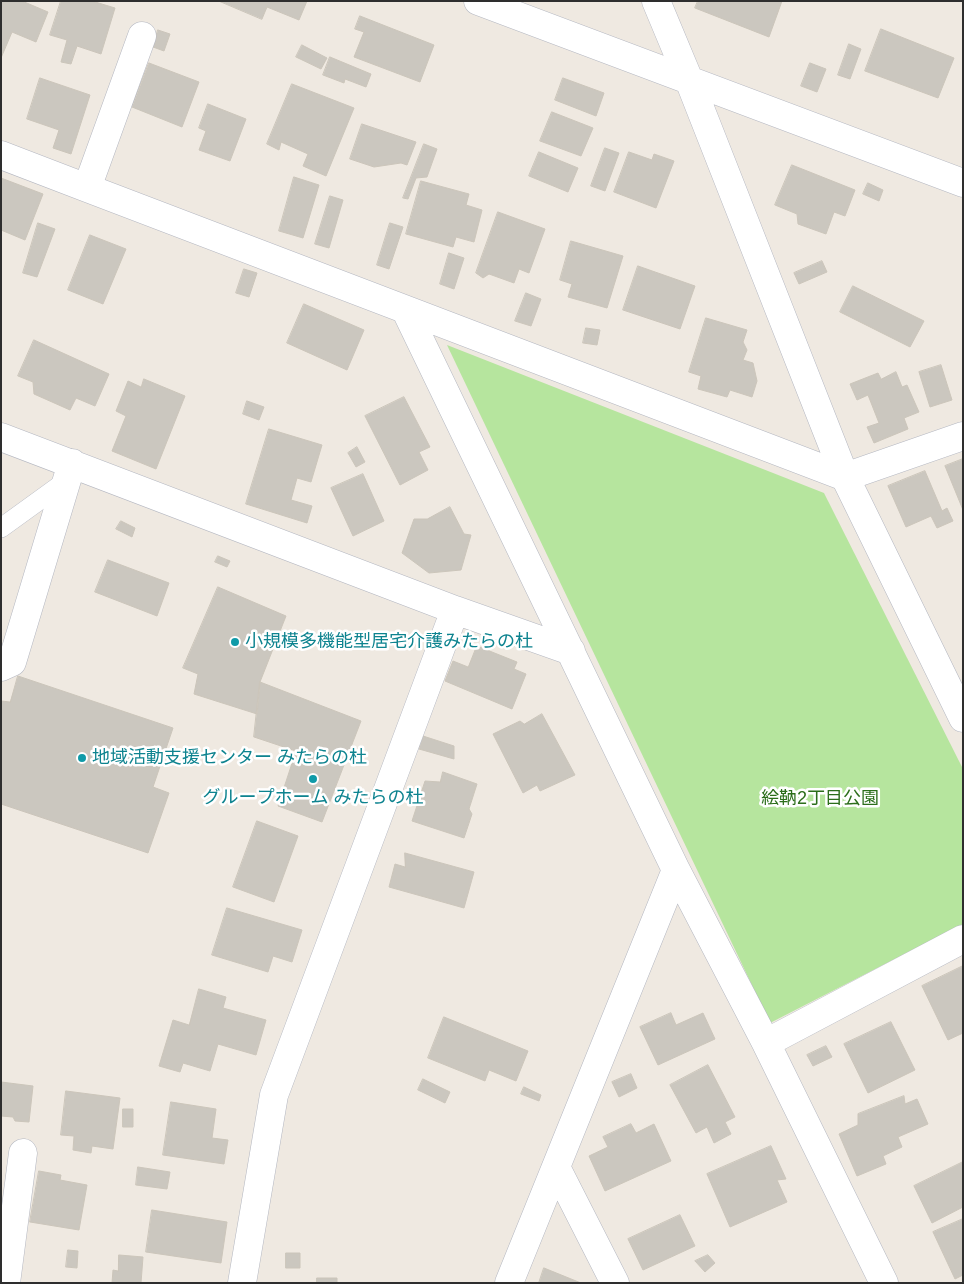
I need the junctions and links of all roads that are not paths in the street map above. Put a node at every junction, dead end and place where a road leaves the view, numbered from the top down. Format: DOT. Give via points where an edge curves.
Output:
graph roads {
  1 [pos="478,1"];
  2 [pos="656,1"];
  3 [pos="142,36"];
  4 [pos="689,80"];
  5 [pos="1,155"];
  6 [pos="963,183"];
  7 [pos="87,188"];
  8 [pos="406,311"];
  9 [pos="963,436"];
  10 [pos="1,438"];
  11 [pos="69,472"];
  12 [pos="845,477"];
  13 [pos="1,528"];
  14 [pos="455,610"];
  15 [pos="571,651"];
  16 [pos="1,667"];
  17 [pos="963,718"];
  18 [pos="676,870"];
  19 [pos="963,939"];
  20 [pos="766,1042"];
  21 [pos="22,1153"];
  22 [pos="556,1167"];
  23 [pos="6,1283"];
  24 [pos="242,1283"];
  25 [pos="509,1283"];
  26 [pos="615,1283"];
  27 [pos="884,1283"];
  1 -- 4 [label="street"];
  2 -- 4 [label="street"];
  3 -- 7 [label="street"];
  4 -- 6 [label="street"];
  4 -- 12 [label="street"];
  5 -- 7 [label="street"];
  7 -- 8 [label="street"];
  8 -- 12 [label="street"];
  8 -- 15 [label="street"];
  9 -- 12 [label="street"];
  10 -- 11 [label="street"];
  11 -- 13 [label="lane"];
  11 -- 14 [label="street"];
  11 -- 16 [label="street" via="12,662"];
  12 -- 17 [label="street"];
  14 -- 15 [label="street"];
  14 -- 24 [label="street" via="274,1095"];
  15 -- 18 [label="street"];
  18 -- 20 [label="street"];
  18 -- 22 [label="street"];
  19 -- 20 [label="street"];
  20 -- 27 [label="street"];
  21 -- 23 [label="street"];
  22 -- 25 [label="street"];
  22 -- 26 [label="street"];
}
